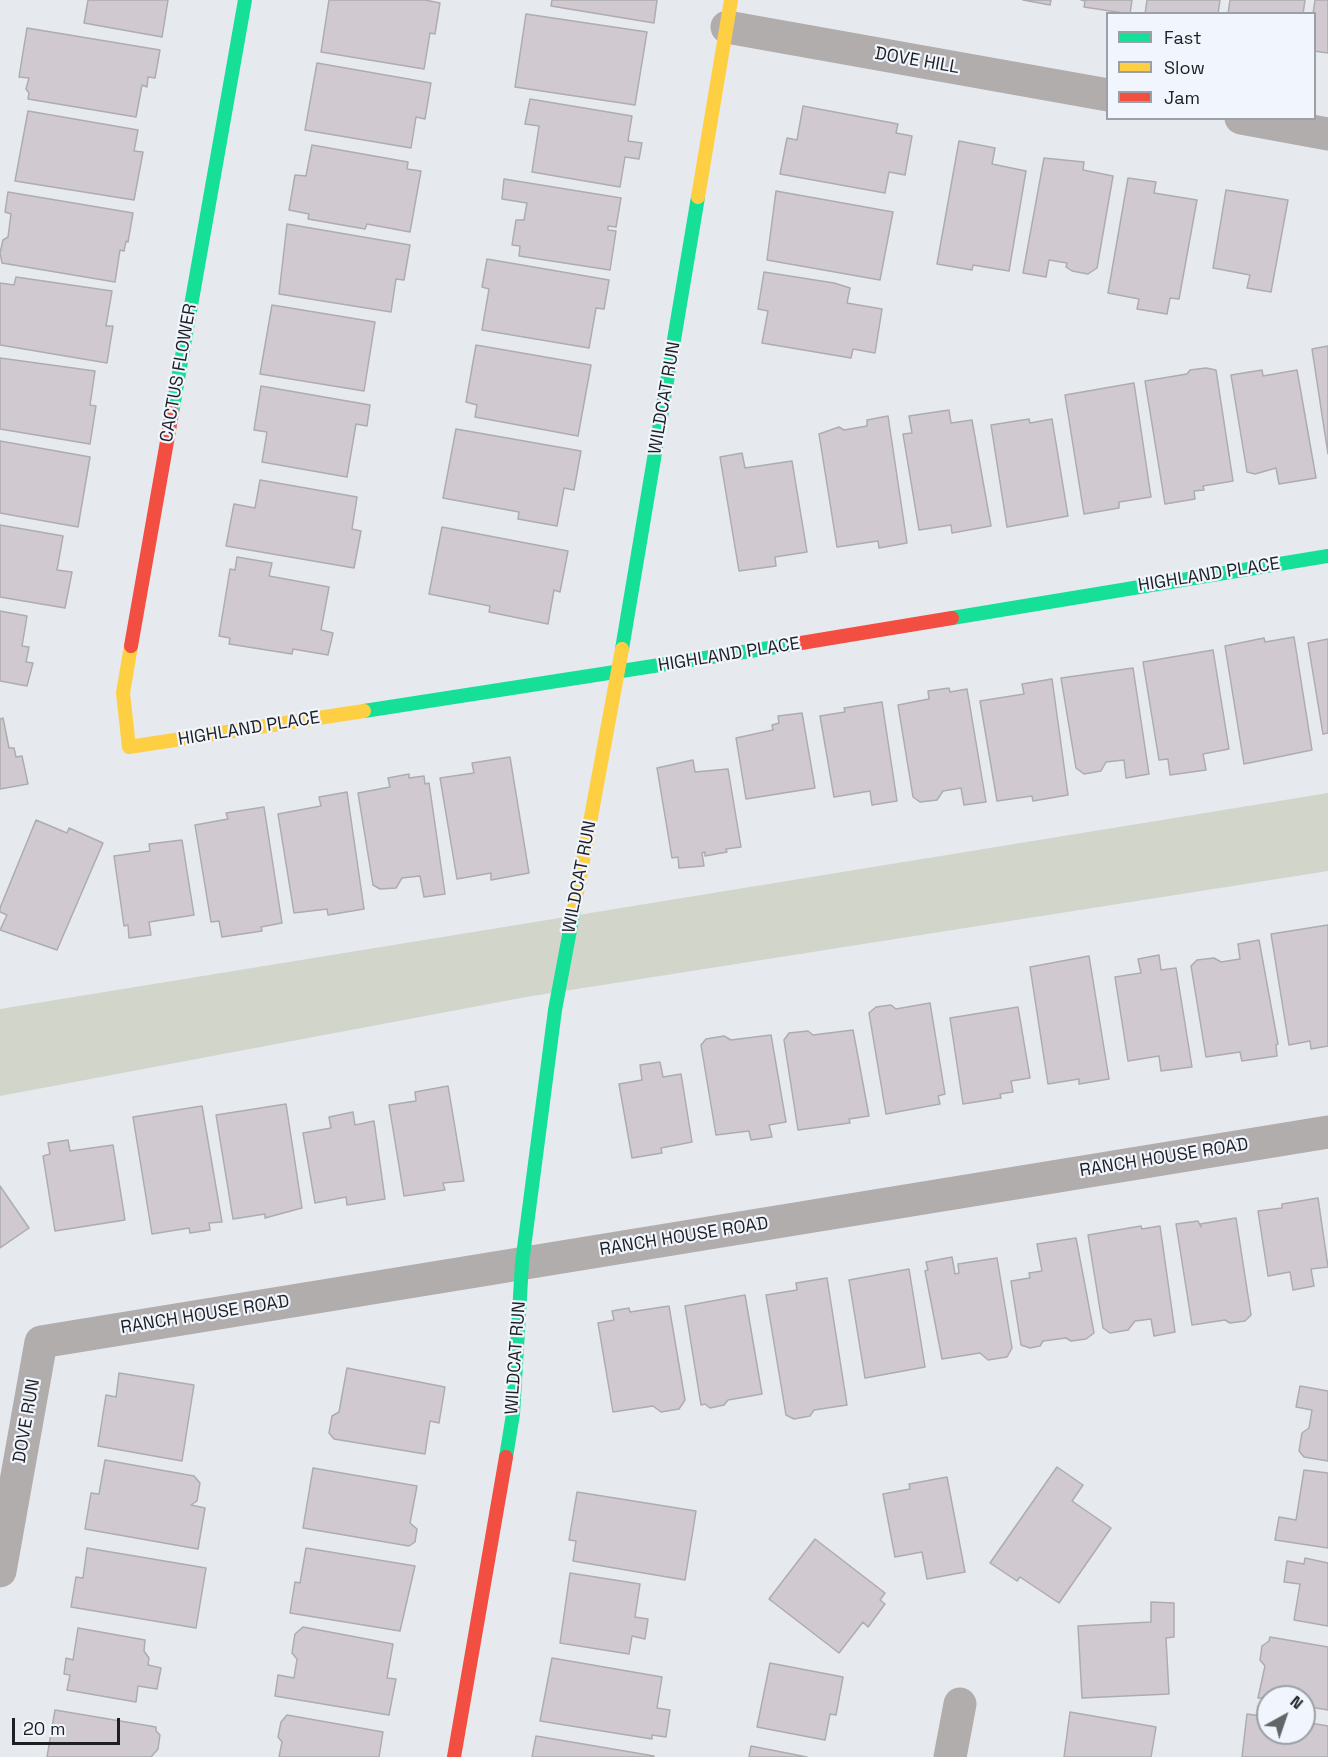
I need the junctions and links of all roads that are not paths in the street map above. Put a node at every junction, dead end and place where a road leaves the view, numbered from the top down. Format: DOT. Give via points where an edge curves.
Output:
graph roads {
  1 [pos="245,0"];
  2 [pos="729,14"];
  3 [pos="1106,95"];
  4 [pos="1252,120"];
  5 [pos="1328,134"];
  6 [pos="1328,556"];
  7 [pos="618,674"];
  8 [pos="129,747"];
  9 [pos="1328,1132"];
  10 [pos="522,1263"];
  11 [pos="41,1342"];
  12 [pos="0,1571"];
  13 [pos="960,1704"];
  14 [pos="454,1757"];
  15 [pos="950,1757"];
  1 -- 8 [label="street, CACTUS FLOWER" via="123,693"];
  2 -- 3 [label="street, DOVE HILL"];
  2 -- 7 [label="street, WILDCAT RUN"];
  4 -- 5 [label="street"];
  6 -- 7 [label="street, HIGHLAND PLACE"];
  7 -- 8 [label="street, HIGHLAND PLACE"];
  7 -- 10 [label="street, WILDCAT RUN" via="555,1010"];
  9 -- 10 [label="street, RANCH HOUSE ROAD"];
  10 -- 11 [label="street, RANCH HOUSE ROAD"];
  10 -- 14 [label="street, WILDCAT RUN" via="513,1414"];
  11 -- 12 [label="street, DOVE RUN"];
  13 -- 15 [label="street"];
}
